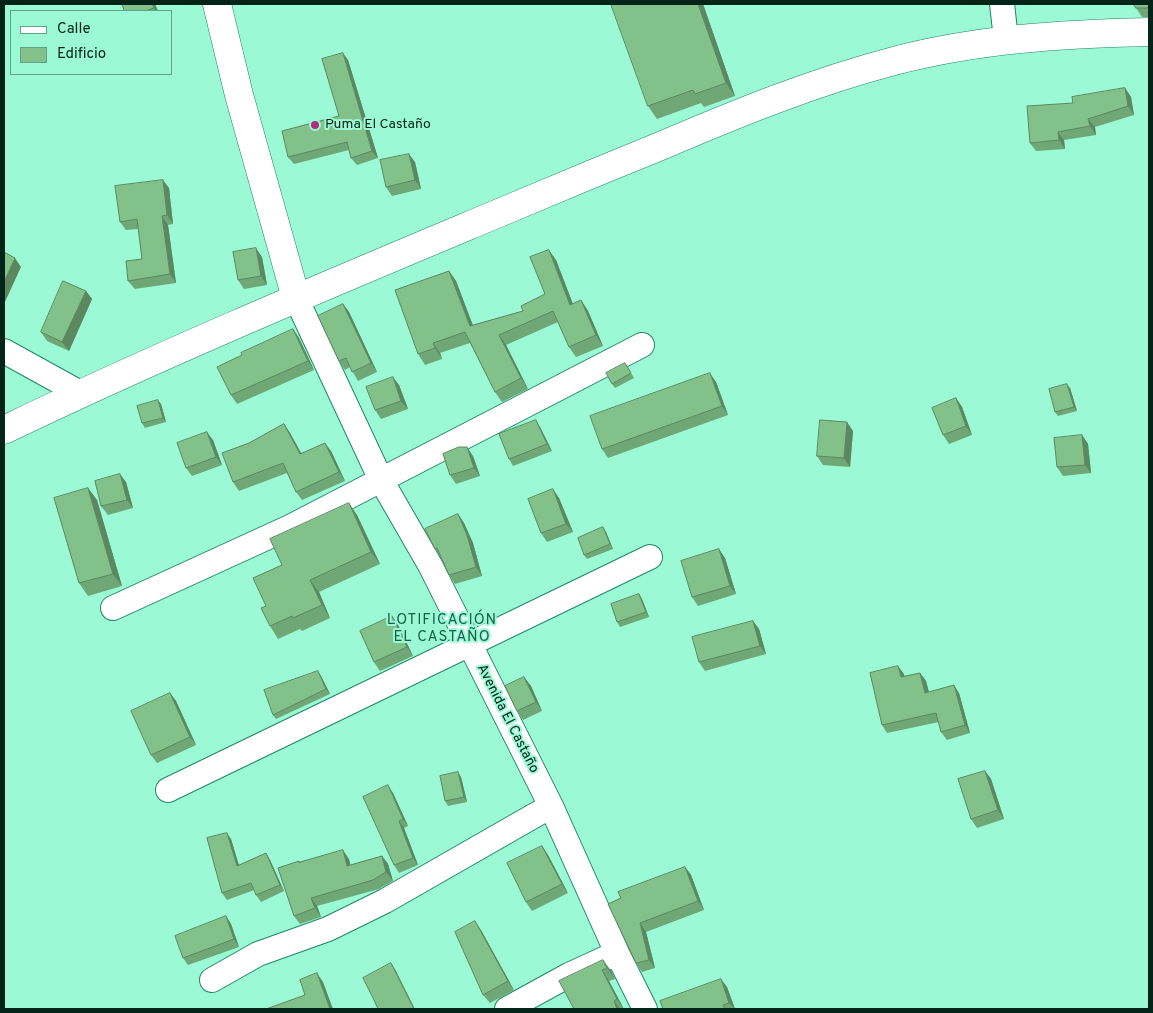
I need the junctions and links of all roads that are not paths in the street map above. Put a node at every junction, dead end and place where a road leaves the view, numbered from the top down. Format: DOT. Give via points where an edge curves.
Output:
graph roads {
  1 [pos="217,4"];
  2 [pos="1002,4"];
  3 [pos="1149,32"];
  4 [pos="1006,39"];
  5 [pos="296,298"];
  6 [pos="642,345"];
  7 [pos="4,351"];
  8 [pos="80,394"];
  9 [pos="4,430"];
  10 [pos="381,480"];
  11 [pos="650,557"];
  12 [pos="113,608"];
  13 [pos="470,644"];
  14 [pos="168,790"];
  15 [pos="551,806"];
  16 [pos="617,953"];
  17 [pos="212,980"];
  18 [pos="507,1009"];
  19 [pos="645,1009"];
  1 -- 5 [label="street"];
  2 -- 4 [label="street"];
  3 -- 4 [label="street"];
  4 -- 5 [label="street" via="896,60 826,81 753,108"];
  5 -- 8 [label="street"];
  5 -- 10 [label="street, Avenida El Castaño"];
  6 -- 10 [label="street"];
  7 -- 8 [label="street"];
  8 -- 9 [label="street"];
  10 -- 12 [label="street" via="290,528"];
  10 -- 13 [label="street, Avenida El Castaño" via="430,565"];
  11 -- 13 [label="street"];
  13 -- 14 [label="street"];
  13 -- 15 [label="street, Avenida El Castaño"];
  15 -- 16 [label="street, Avenida El Castaño"];
  15 -- 17 [label="street" via="385,901 328,929 258,954"];
  16 -- 18 [label="street"];
  16 -- 19 [label="street, Avenida El Castaño"];
}
